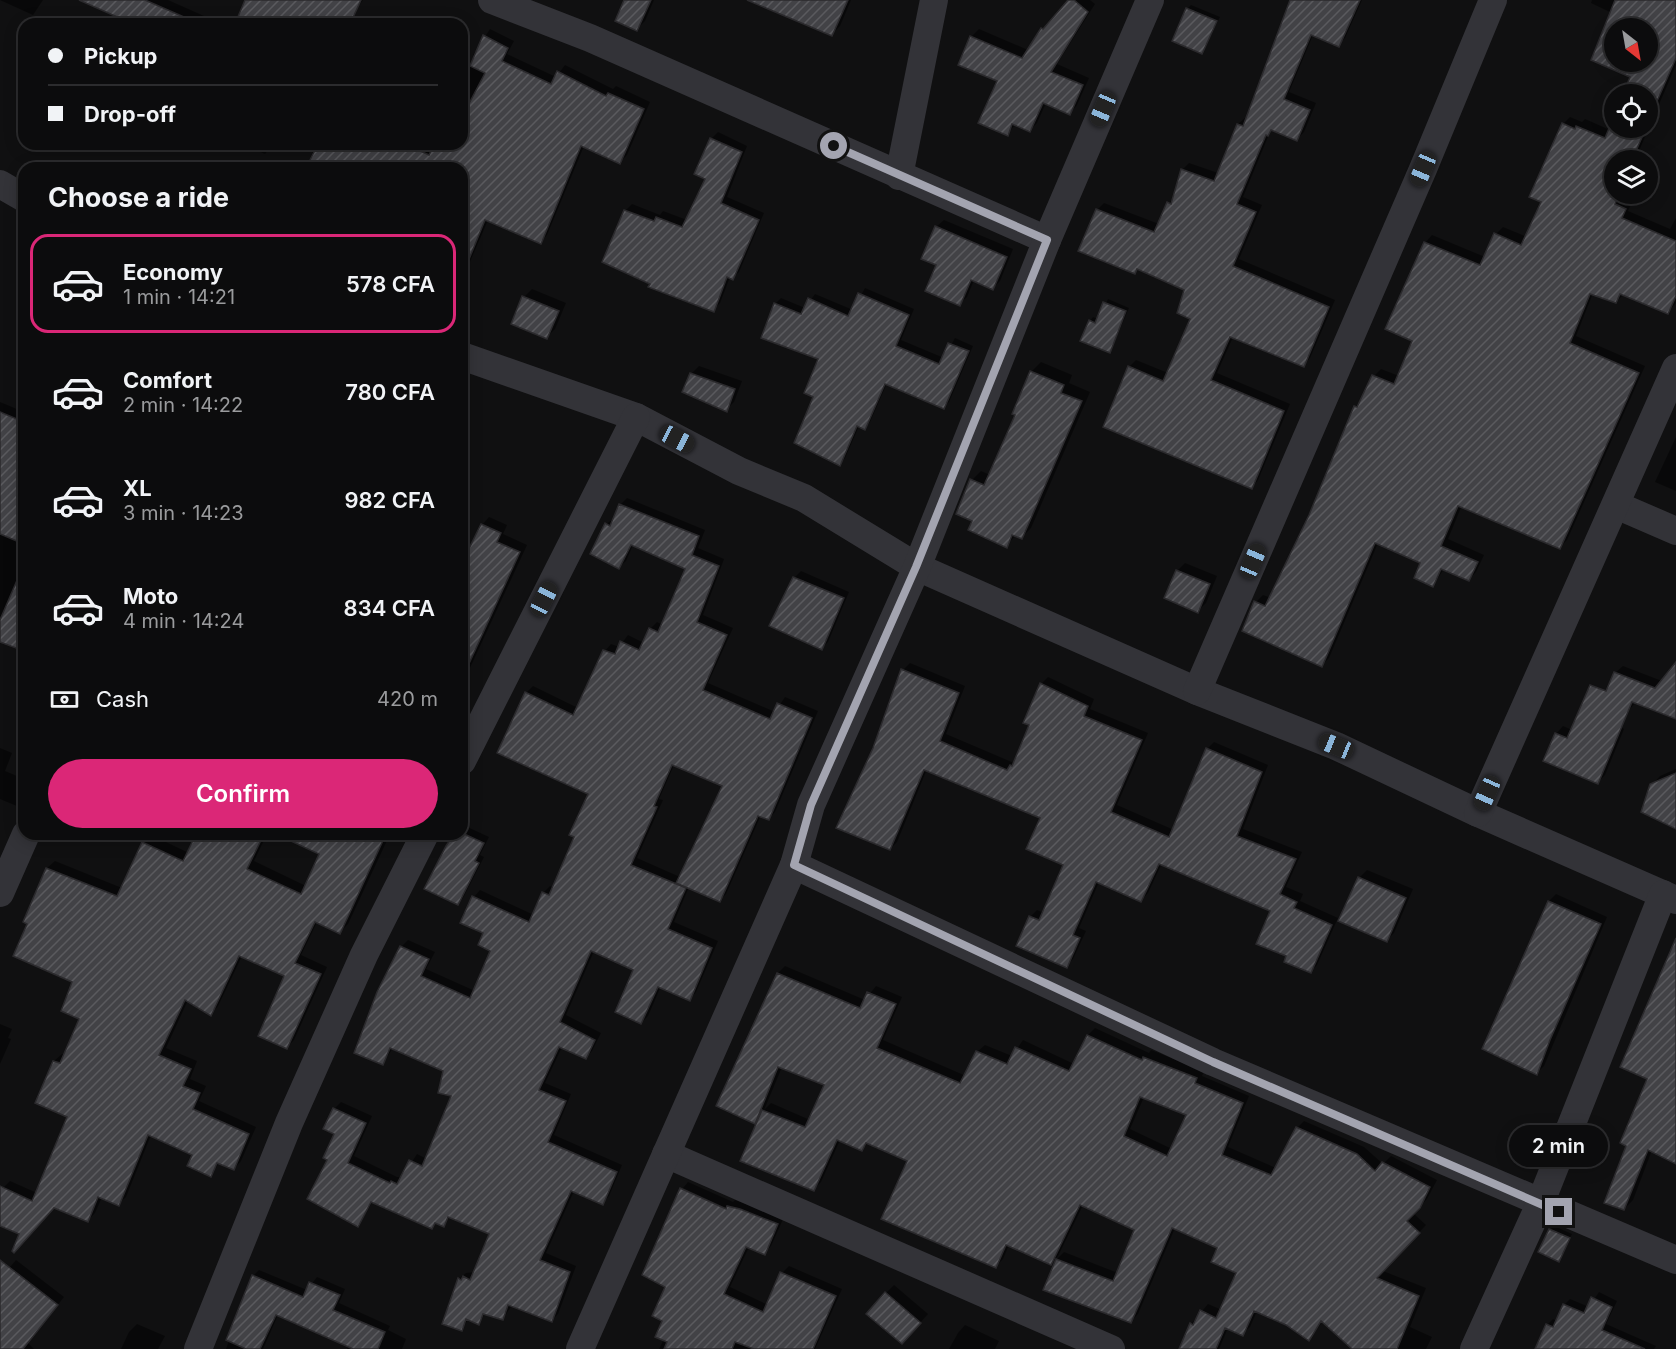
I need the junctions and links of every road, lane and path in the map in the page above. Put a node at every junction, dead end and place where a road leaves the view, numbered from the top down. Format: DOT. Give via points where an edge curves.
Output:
graph roads {
  1 [pos="492,0"];
  2 [pos="934,0"];
  3 [pos="1150,0"];
  4 [pos="1493,0"];
  5 [pos="899,176"];
  6 [pos="0,184"];
  7 [pos="18,194"];
  8 [pos="1047,240"];
  9 [pos="468,358"];
  10 [pos="1676,368"];
  11 [pos="636,417"];
  12 [pos="1616,505"];
  13 [pos="1676,531"];
  14 [pos="916,567"];
  15 [pos="1197,691"];
  16 [pos="468,749"];
  17 [pos="1478,813"];
  18 [pos="23,840"];
  19 [pos="422,840"];
  20 [pos="794,865"];
  21 [pos="0,893"];
  22 [pos="1670,897"];
  23 [pos="666,1154"];
  24 [pos="1540,1204"];
  25 [pos="1676,1260"];
  26 [pos="198,1349"];
  27 [pos="580,1349"];
  28 [pos="1112,1349"];
  29 [pos="1474,1349"];
  1 -- 5 [label="street" via="590,38"];
  2 -- 5 [label="street"];
  3 -- 8 [label="street"];
  4 -- 15 [label="street"];
  5 -- 8 [label="street"];
  6 -- 7 [label="street"];
  8 -- 14 [label="street"];
  9 -- 11 [label="street"];
  10 -- 12 [label="street"];
  11 -- 14 [label="street" via="739,471 804,498"];
  11 -- 16 [label="street"];
  12 -- 13 [label="street"];
  12 -- 17 [label="street"];
  14 -- 15 [label="street"];
  14 -- 20 [label="street" via="811,805"];
  15 -- 17 [label="street" via="1336,746"];
  17 -- 22 [label="street"];
  18 -- 21 [label="street"];
  19 -- 26 [label="street" via="364,955 289,1123"];
  20 -- 23 [label="street"];
  20 -- 24 [label="street" via="1213,1062"];
  22 -- 24 [label="street"];
  23 -- 27 [label="street"];
  23 -- 28 [label="street"];
  24 -- 25 [label="street"];
  24 -- 29 [label="street"];
}
